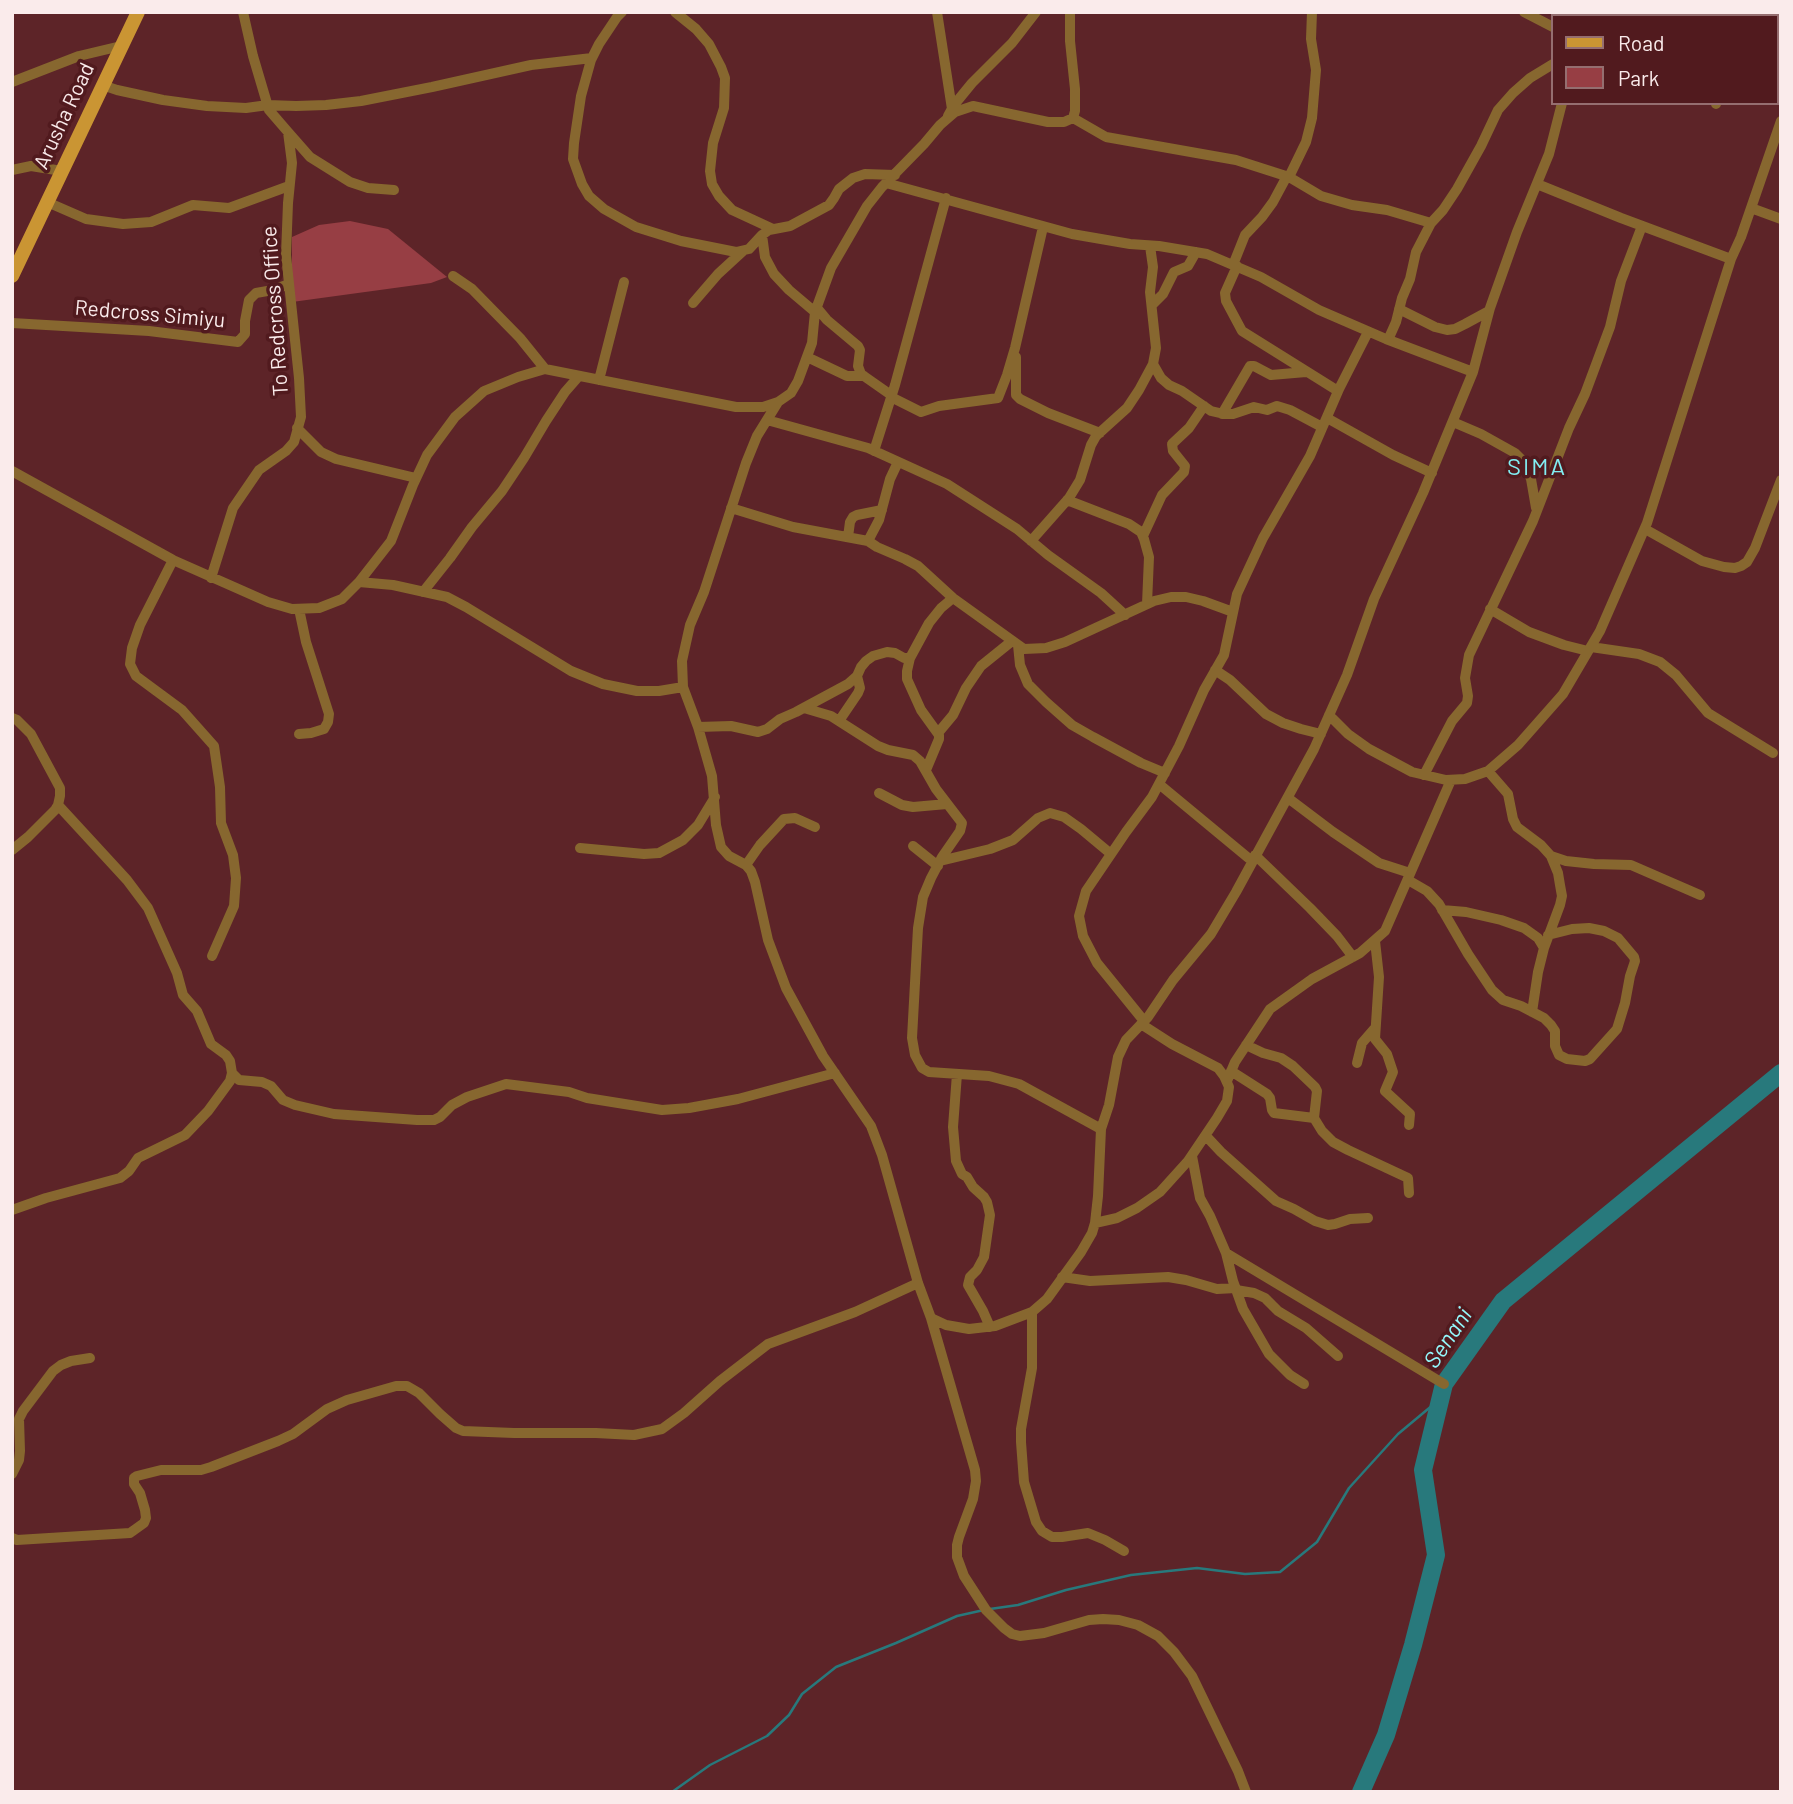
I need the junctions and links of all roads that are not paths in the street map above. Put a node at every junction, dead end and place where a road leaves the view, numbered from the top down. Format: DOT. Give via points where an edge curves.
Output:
graph roads {
  1 [pos="138,12"];
  2 [pos="243,12"];
  3 [pos="622,12"];
  4 [pos="676,12"];
  5 [pos="937,12"];
  6 [pos="1036,12"];
  7 [pos="1070,12"];
  8 [pos="1312,12"];
  9 [pos="1524,12"];
  10 [pos="1552,26"];
  11 [pos="121,46"];
  12 [pos="592,58"];
  13 [pos="1552,65"];
  14 [pos="12,82"];
  15 [pos="102,85"];
  16 [pos="268,105"];
  17 [pos="1561,105"];
  18 [pos="950,114"];
  19 [pos="1073,118"];
  20 [pos="1781,121"];
  21 [pos="288,132"];
  22 [pos="12,170"];
  23 [pos="61,171"];
  24 [pos="1288,177"];
  25 [pos="891,179"];
  26 [pos="1537,184"];
  27 [pos="289,186"];
  28 [pos="394,190"];
  29 [pos="946,198"];
  30 [pos="47,201"];
  31 [pos="1751,208"];
  32 [pos="1781,219"];
  33 [pos="1431,223"];
  34 [pos="1642,226"];
  35 [pos="1043,227"];
  36 [pos="767,232"];
  37 [pos="1150,246"];
  38 [pos="743,251"];
  39 [pos="1196,252"];
  40 [pos="1731,260"];
  41 [pos="1235,265"];
  42 [pos="12,276"];
  43 [pos="453,276"];
  44 [pos="624,282"];
  45 [pos="289,284"];
  46 [pos="693,303"];
  47 [pos="1152,305"];
  48 [pos="1399,309"];
  49 [pos="816,310"];
  50 [pos="1489,311"];
  51 [pos="12,323"];
  52 [pos="1368,332"];
  53 [pos="1388,340"];
  54 [pos="1015,348"];
  55 [pos="807,357"];
  56 [pos="1153,364"];
  57 [pos="545,369"];
  58 [pos="1306,372"];
  59 [pos="1473,372"];
  60 [pos="579,376"];
  61 [pos="864,376"];
  62 [pos="598,380"];
  63 [pos="1338,391"];
  64 [pos="891,396"];
  65 [pos="778,402"];
  66 [pos="1204,407"];
  67 [pos="1222,414"];
  68 [pos="767,420"];
  69 [pos="1324,422"];
  70 [pos="1453,422"];
  71 [pos="297,428"];
  72 [pos="1100,433"];
  73 [pos="874,451"];
  74 [pos="898,462"];
  75 [pos="12,471"];
  76 [pos="1432,473"];
  77 [pos="416,478"];
  78 [pos="1781,480"];
  79 [pos="1068,500"];
  80 [pos="732,508"];
  81 [pos="882,510"];
  82 [pos="1537,511"];
  83 [pos="1645,529"];
  84 [pos="1143,536"];
  85 [pos="848,537"];
  86 [pos="868,541"];
  87 [pos="1031,541"];
  88 [pos="173,560"];
  89 [pos="211,578"];
  90 [pos="359,582"];
  91 [pos="422,592"];
  92 [pos="953,598"];
  93 [pos="1147,604"];
  94 [pos="299,609"];
  95 [pos="1490,609"];
  96 [pos="1233,612"];
  97 [pos="1125,615"];
  98 [pos="1015,643"];
  99 [pos="1590,649"];
  100 [pos="910,659"];
  101 [pos="1215,670"];
  102 [pos="857,676"];
  103 [pos="682,687"];
  104 [pos="804,708"];
  105 [pos="1329,715"];
  106 [pos="12,718"];
  107 [pos="839,721"];
  108 [pos="698,727"];
  109 [pos="938,733"];
  110 [pos="299,734"];
  111 [pos="1321,734"];
  112 [pos="1773,753"];
  113 [pos="926,770"];
  114 [pos="1488,771"];
  115 [pos="1165,773"];
  116 [pos="1424,775"];
  117 [pos="1451,780"];
  118 [pos="1159,784"];
  119 [pos="879,793"];
  120 [pos="715,797"];
  121 [pos="1288,798"];
  122 [pos="947,804"];
  123 [pos="58,805"];
  124 [pos="815,827"];
  125 [pos="913,846"];
  126 [pos="580,848"];
  127 [pos="12,850"];
  128 [pos="1111,854"];
  129 [pos="1551,856"];
  130 [pos="1254,858"];
  131 [pos="939,864"];
  132 [pos="746,866"];
  133 [pos="1409,876"];
  134 [pos="1700,895"];
  135 [pos="1442,910"];
  136 [pos="1548,935"];
  137 [pos="1375,941"];
  138 [pos="1544,948"];
  139 [pos="212,956"];
  140 [pos="1353,957"];
  141 [pos="1532,1012"];
  142 [pos="1142,1023"];
  143 [pos="1376,1028"];
  144 [pos="1246,1045"];
  145 [pos="1357,1063"];
  146 [pos="232,1073"];
  147 [pos="835,1073"];
  148 [pos="957,1074"];
  149 [pos="1229,1076"];
  150 [pos="1314,1118"];
  151 [pos="1409,1125"];
  152 [pos="1101,1129"];
  153 [pos="1206,1136"];
  154 [pos="1192,1156"];
  155 [pos="1409,1194"];
  156 [pos="12,1210"];
  157 [pos="1368,1218"];
  158 [pos="1095,1223"];
  159 [pos="1226,1253"];
  160 [pos="1062,1277"];
  161 [pos="918,1283"];
  162 [pos="1236,1289"];
  163 [pos="1032,1312"];
  164 [pos="931,1318"];
  165 [pos="989,1327"];
  166 [pos="1338,1356"];
  167 [pos="90,1358"];
  168 [pos="1304,1384"];
  169 [pos="1444,1384"];
  170 [pos="12,1474"];
  171 [pos="12,1538"];
  172 [pos="1124,1551"];
  173 [pos="1247,1792"];
  1 -- 11 [label="main road, Arusha Road"];
  2 -- 16 [label="street"];
  3 -- 12 [label="street"];
  4 -- 36 [label="street" via="709,44 724,78 723,108 713,142 712,184 732,210"];
  5 -- 18 [label="street"];
  6 -- 18 [label="street"];
  7 -- 19 [label="street"];
  8 -- 24 [label="street" via="1316,70 1312,118"];
  9 -- 10 [label="street"];
  11 -- 14 [label="street" via="79,56"];
  11 -- 15 [label="main road, Arusha Road"];
  12 -- 16 [label="street" via="531,65 361,101"];
  12 -- 38 [label="street" via="578,112 573,159 589,196 636,227 727,251"];
  13 -- 33 [label="street" via="1530,78 1498,110 1457,189"];
  15 -- 16 [label="street" via="207,106"];
  15 -- 23 [label="main road, Arusha Road"];
  16 -- 21 [label="street"];
  17 -- 26 [label="street"];
  18 -- 19 [label="street" via="973,106 1048,122"];
  18 -- 25 [label="street"];
  19 -- 24 [label="street" via="1106,137 1236,160"];
  20 -- 31 [label="street"];
  21 -- 27 [label="street, To Redcross Office"];
  21 -- 28 [label="street" via="310,158 350,182"];
  22 -- 23 [label="street" via="31,166"];
  23 -- 30 [label="main road, Arusha Road"];
  24 -- 33 [label="street" via="1352,205"];
  24 -- 41 [label="street" via="1241,243"];
  25 -- 29 [label="street"];
  25 -- 36 [label="street" via="865,174 853,178 829,205 790,226"];
  25 -- 49 [label="street" via="867,206 831,268"];
  26 -- 34 [label="street"];
  26 -- 50 [label="street"];
  27 -- 30 [label="street" via="229,208 193,205 151,222 123,224 86,219"];
  27 -- 45 [label="street, To Redcross Office"];
  29 -- 35 [label="street"];
  29 -- 64 [label="street"];
  30 -- 42 [label="main road, Arusha Road"];
  31 -- 32 [label="street"];
  31 -- 40 [label="street"];
  33 -- 48 [label="street" via="1416,252"];
  34 -- 40 [label="street"];
  34 -- 82 [label="street" via="1604,345"];
  35 -- 37 [label="street"];
  35 -- 54 [label="street"];
  36 -- 38 [label="street"];
  36 -- 49 [label="street" via="765,257 774,274"];
  37 -- 39 [label="street"];
  37 -- 47 [label="street"];
  38 -- 46 [label="street"];
  39 -- 41 [label="street"];
  39 -- 47 [label="street" via="1188,266 1174,272"];
  40 -- 83 [label="street"];
  41 -- 52 [label="street"];
  41 -- 58 [label="street" via="1225,293 1236,323 1250,338"];
  43 -- 57 [label="street" via="472,289"];
  44 -- 62 [label="street"];
  45 -- 51 [label="street, Redcross Simiyu" via="256,293 249,300 245,334 238,341"];
  45 -- 71 [label="street, To Redcross Office" via="299,378"];
  47 -- 56 [label="street"];
  48 -- 50 [label="street" via="1447,330"];
  48 -- 53 [label="street"];
  49 -- 55 [label="street"];
  49 -- 61 [label="street" via="858,346 858,366"];
  50 -- 59 [label="street"];
  52 -- 53 [label="street"];
  52 -- 63 [label="street"];
  53 -- 59 [label="street"];
  54 -- 64 [label="street" via="998,398 939,405 921,412"];
  54 -- 72 [label="street" via="1016,395 1020,399"];
  55 -- 61 [label="street" via="847,376"];
  55 -- 65 [label="street" via="791,393"];
  56 -- 66 [label="street" via="1169,385"];
  56 -- 72 [label="street" via="1127,408"];
  57 -- 60 [label="street"];
  57 -- 77 [label="street" via="484,391 469,402 427,455"];
  58 -- 63 [label="street"];
  58 -- 67 [label="street" via="1271,375 1250,366"];
  59 -- 70 [label="street"];
  60 -- 62 [label="street"];
  60 -- 91 [label="street" via="502,491"];
  61 -- 64 [label="street"];
  62 -- 65 [label="street" via="736,407"];
  63 -- 69 [label="street"];
  64 -- 73 [label="street"];
  65 -- 68 [label="street"];
  66 -- 67 [label="street"];
  66 -- 84 [label="street" via="1172,443 1172,452 1185,466 1184,471 1162,495"];
  67 -- 69 [label="street" via="1277,406"];
  68 -- 73 [label="street"];
  68 -- 80 [label="street" via="746,463"];
  69 -- 76 [label="street"];
  69 -- 96 [label="street" via="1310,456 1262,538"];
  70 -- 76 [label="street"];
  70 -- 82 [label="street" via="1523,461"];
  71 -- 77 [label="street" via="321,452 336,459"];
  71 -- 89 [label="street, To Redcross Office" via="294,442 259,470 233,508"];
  72 -- 79 [label="street"];
  73 -- 74 [label="street"];
  74 -- 81 [label="street"];
  74 -- 87 [label="street" via="947,484"];
  75 -- 88 [label="street"];
  76 -- 105 [label="street" via="1374,599"];
  77 -- 90 [label="street" via="391,541"];
  78 -- 83 [label="street" via="1755,548 1741,566 1702,561"];
  79 -- 84 [label="street" via="1129,524"];
  79 -- 87 [label="street"];
  80 -- 85 [label="street" via="793,527"];
  80 -- 103 [label="street" via="690,625"];
  81 -- 85 [label="street" via="853,517"];
  81 -- 86 [label="street"];
  82 -- 95 [label="street"];
  83 -- 99 [label="street"];
  84 -- 93 [label="street" via="1149,557"];
  85 -- 86 [label="street"];
  86 -- 92 [label="street" via="918,566"];
  87 -- 97 [label="street"];
  88 -- 89 [label="street"];
  88 -- 139 [label="street" via="140,625 130,664 136,677 182,710 214,746 221,823 236,878 234,906"];
  89 -- 94 [label="street" via="268,602"];
  90 -- 91 [label="street"];
  90 -- 94 [label="street" via="342,599 319,608"];
  91 -- 103 [label="street" via="447,597 572,671 603,684 637,691"];
  92 -- 98 [label="street"];
  92 -- 100 [label="street" via="933,617"];
  93 -- 96 [label="street" via="1186,597"];
  93 -- 97 [label="street"];
  94 -- 110 [label="street" via="329,714 324,729"];
  95 -- 99 [label="street" via="1529,632"];
  95 -- 116 [label="street" via="1469,656 1467,703 1452,721"];
  96 -- 101 [label="street" via="1224,655"];
  97 -- 98 [label="street" via="1046,648 1024,649"];
  98 -- 109 [label="street" via="981,666"];
  98 -- 115 [label="street" via="1028,684 1072,725"];
  99 -- 112 [label="street" via="1639,654 1660,662 1708,713"];
  99 -- 114 [label="street" via="1563,694"];
  100 -- 102 [label="street" via="879,653 866,661"];
  100 -- 109 [label="street" via="907,679"];
  101 -- 111 [label="street" via="1266,714"];
  101 -- 115 [label="street"];
  102 -- 104 [label="street"];
  102 -- 107 [label="street" via="858,693"];
  103 -- 108 [label="street"];
  104 -- 107 [label="street"];
  104 -- 108 [label="street" via="758,732 731,726"];
  105 -- 111 [label="street"];
  105 -- 116 [label="street" via="1369,748"];
  106 -- 123 [label="street" via="31,734 60,788"];
  107 -- 113 [label="street" via="878,746 913,755"];
  108 -- 120 [label="street"];
  109 -- 113 [label="street"];
  111 -- 121 [label="street"];
  113 -- 122 [label="street"];
  114 -- 117 [label="street"];
  114 -- 129 [label="street" via="1507,794 1517,827"];
  115 -- 118 [label="street"];
  116 -- 117 [label="street"];
  117 -- 133 [label="street"];
  118 -- 128 [label="street"];
  118 -- 130 [label="street"];
  119 -- 122 [label="street" via="913,807"];
  120 -- 126 [label="street" via="698,825 659,853"];
  120 -- 132 [label="street" via="721,847"];
  121 -- 130 [label="street"];
  121 -- 133 [label="street" via="1379,863"];
  122 -- 131 [label="street" via="962,823"];
  123 -- 127 [label="street"];
  123 -- 146 [label="street" via="148,908 183,995 197,1011 211,1044 230,1061"];
  124 -- 132 [label="street" via="795,818 784,819"];
  125 -- 131 [label="street"];
  128 -- 131 [label="street" via="1064,817 1050,813 1013,839"];
  128 -- 142 [label="street" via="1086,891 1079,915 1083,936 1097,963"];
  129 -- 134 [label="street" via="1580,863 1631,865"];
  129 -- 136 [label="street" via="1562,896"];
  130 -- 140 [label="street" via="1328,926"];
  130 -- 142 [label="street" via="1211,934"];
  131 -- 148 [label="street" via="923,897 918,928 912,1038 922,1068"];
  132 -- 147 [label="street" via="755,881 768,940 786,988"];
  133 -- 135 [label="street"];
  133 -- 137 [label="street" via="1385,931"];
  135 -- 138 [label="street" via="1524,928"];
  135 -- 141 [label="street" via="1492,990"];
  136 -- 138 [label="street"];
  136 -- 141 [label="street" via="1572,929 1604,931 1618,938 1635,961 1617,1029 1590,1059 1559,1055 1555,1031"];
  137 -- 140 [label="street"];
  137 -- 143 [label="street" via="1379,977"];
  138 -- 141 [label="street"];
  140 -- 144 [label="street" via="1275,1004"];
  142 -- 149 [label="street"];
  142 -- 152 [label="street" via="1118,1057"];
  143 -- 145 [label="street" via="1362,1043"];
  143 -- 151 [label="street" via="1375,1039 1393,1072 1385,1091 1410,1114"];
  144 -- 149 [label="street"];
  144 -- 150 [label="street" via="1281,1058 1315,1087"];
  146 -- 147 [label="street" via="239,1080 271,1086 295,1105 334,1114 434,1120 467,1097 506,1084 662,1110 738,1099"];
  146 -- 156 [label="street" via="216,1101 185,1135 138,1158 120,1178"];
  147 -- 161 [label="street" via="871,1126"];
  148 -- 152 [label="street" via="1019,1084"];
  148 -- 165 [label="street" via="956,1161 984,1197 990,1215 984,1257 968,1285"];
  149 -- 150 [label="street" via="1267,1094 1274,1113"];
  149 -- 153 [label="street" via="1227,1101"];
  150 -- 155 [label="street" via="1333,1142 1408,1178"];
  152 -- 158 [label="street"];
  153 -- 154 [label="street"];
  153 -- 157 [label="street" via="1276,1201 1315,1221 1335,1224"];
  154 -- 158 [label="street" via="1149,1200 1117,1218"];
  154 -- 159 [label="street" via="1200,1198"];
  158 -- 160 [label="street"];
  159 -- 162 [label="street"];
  159 -- 169 [label="street"];
  160 -- 162 [label="street" via="1090,1281 1168,1277"];
  160 -- 163 [label="street"];
  161 -- 164 [label="street"];
  161 -- 171 [label="street" via="768,1344 662,1429 634,1435 463,1432 419,1393 396,1386 347,1400 286,1438 211,1467 137,1476 134,1484 146,1518 130,1533"];
  162 -- 166 [label="street" via="1265,1298"];
  162 -- 168 [label="street" via="1269,1354"];
  163 -- 165 [label="street"];
  163 -- 172 [label="street" via="1032,1368 1021,1442 1024,1482 1036,1522 1052,1536 1088,1533"];
  164 -- 165 [label="street" via="961,1329"];
  164 -- 173 [label="street" via="975,1470 975,1490 957,1557 975,1595 998,1623 1020,1636 1103,1619 1138,1625 1158,1636 1192,1676"];
  167 -- 170 [label="street" via="53,1371 23,1411 19,1460"];
}
